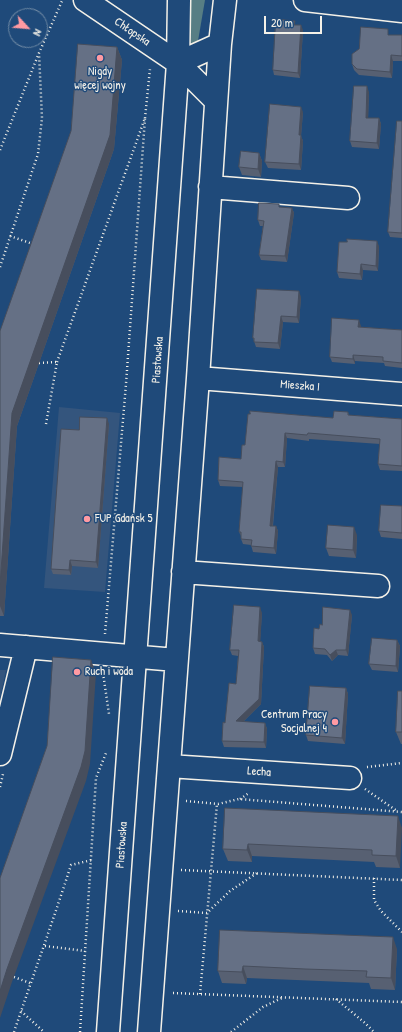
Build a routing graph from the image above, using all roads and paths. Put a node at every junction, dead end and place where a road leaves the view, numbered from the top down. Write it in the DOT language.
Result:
graph roads {
  1 [pos="85,0"];
  2 [pos="179,0"];
  3 [pos="225,0"];
  4 [pos="305,0"];
  5 [pos="62,1"];
  6 [pos="108,7"];
  7 [pos="402,11"];
  8 [pos="220,44"];
  9 [pos="39,53"];
  10 [pos="178,63"];
  11 [pos="150,68"];
  12 [pos="216,101"];
  13 [pos="145,118"];
  14 [pos="0,150"];
  15 [pos="210,187"];
  16 [pos="348,198"];
  17 [pos="10,236"];
  18 [pos="36,245"];
  19 [pos="0,267"];
  20 [pos="57,362"];
  21 [pos="39,363"];
  22 [pos="198,378"];
  23 [pos="402,394"];
  24 [pos="46,424"];
  25 [pos="183,572"];
  26 [pos="378,586"];
  27 [pos="0,645"];
  28 [pos="26,647"];
  29 [pos="104,654"];
  30 [pos="136,657"];
  31 [pos="176,660"];
  32 [pos="109,715"];
  33 [pos="106,753"];
  34 [pos="0,754"];
  35 [pos="402,763"];
  36 [pos="169,766"];
  37 [pos="358,772"];
  38 [pos="184,800"];
  39 [pos="216,804"];
  40 [pos="400,812"];
  41 [pos="92,860"];
  42 [pos="179,870"];
  43 [pos="210,871"];
  44 [pos="257,873"];
  45 [pos="374,878"];
  46 [pos="402,880"];
  47 [pos="176,911"];
  48 [pos="207,913"];
  49 [pos="402,932"];
  50 [pos="45,946"];
  51 [pos="85,951"];
  52 [pos="14,977"];
  53 [pos="30,983"];
  54 [pos="170,993"];
  55 [pos="200,994"];
  56 [pos="282,997"];
  57 [pos="336,999"];
  58 [pos="402,1002"];
  59 [pos="21,1011"];
  60 [pos="14,1032"];
  61 [pos="44,1032"];
  62 [pos="80,1032"];
  63 [pos="108,1032"];
  64 [pos="149,1032"];
  65 [pos="231,1032"];
  66 [pos="374,1032"];
  1 -- 6 [label="street, Chłopska"];
  2 -- 10 [label="street, Piastowska"];
  3 -- 8 [label="street"];
  4 -- 7 [label="street"];
  5 -- 9 [label="path"];
  6 -- 10 [label="street, Chłopska"];
  8 -- 10 [label="street"];
  8 -- 12 [label="street"];
  9 -- 14 [label="path"];
  9 -- 17 [label="path"];
  10 -- 12 [label="street"];
  10 -- 30 [label="street, Piastowska"];
  11 -- 13 [label="path"];
  12 -- 15 [label="street"];
  13 -- 20 [label="path"];
  13 -- 29 [label="path"];
  15 -- 16 [label="street"];
  15 -- 22 [label="street"];
  17 -- 18 [label="path"];
  17 -- 19 [label="path"];
  20 -- 21 [label="path"];
  20 -- 24 [label="path"];
  22 -- 23 [label="street, Mieszka I"];
  22 -- 25 [label="street"];
  25 -- 26 [label="street"];
  25 -- 31 [label="street"];
  27 -- 28 [label="street"];
  28 -- 29 [label="street"];
  28 -- 34 [label="street"];
  29 -- 30 [label="street"];
  29 -- 32 [label="path"];
  30 -- 31 [label="street"];
  30 -- 63 [label="street, Piastowska"];
  31 -- 36 [label="street"];
  33 -- 41 [label="path"];
  35 -- 37 [label="path"];
  36 -- 37 [label="street, Lecha"];
  36 -- 64 [label="street"];
  37 -- 40 [label="path"];
  38 -- 39 [label="path"];
  39 -- 40 [label="path"];
  39 -- 43 [label="path"];
  41 -- 50 [label="path"];
  41 -- 51 [label="path"];
  42 -- 43 [label="path"];
  43 -- 44 [label="path"];
  43 -- 48 [label="path"];
  44 -- 45 [label="path"];
  44 -- 48 [label="path"];
  45 -- 46 [label="path"];
  45 -- 49 [label="path"];
  47 -- 48 [label="path"];
  48 -- 55 [label="path"];
  50 -- 51 [label="path"];
  50 -- 53 [label="path"];
  51 -- 62 [label="path"];
  52 -- 53 [label="path"];
  53 -- 59 [label="path"];
  54 -- 55 [label="path"];
  55 -- 56 [label="path"];
  56 -- 57 [label="path"];
  56 -- 65 [label="path"];
  57 -- 58 [label="path"];
  57 -- 66 [label="path"];
  59 -- 60 [label="path"];
  59 -- 61 [label="path"];
}
